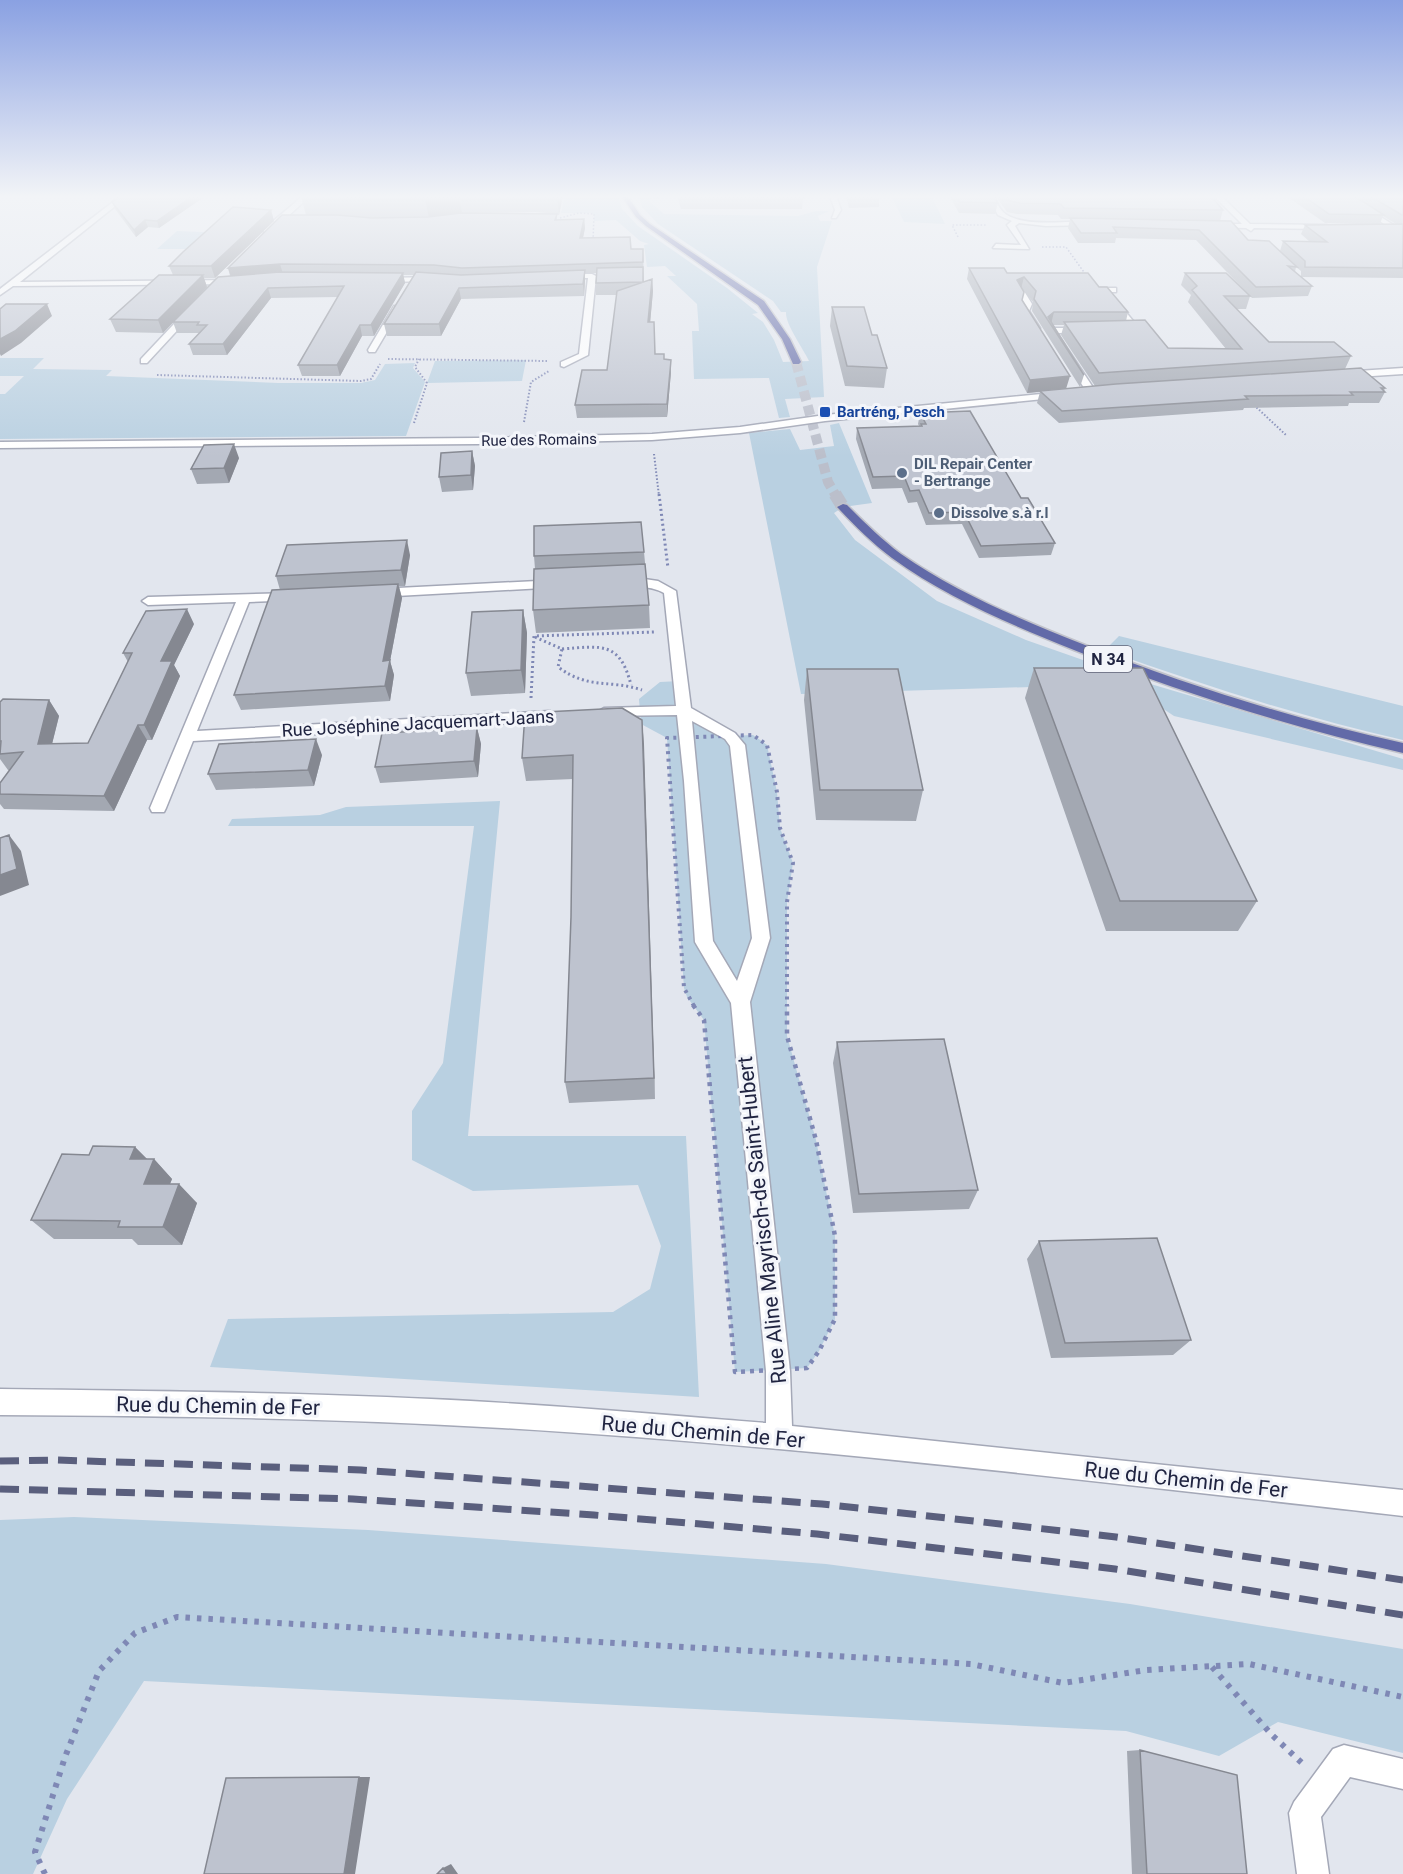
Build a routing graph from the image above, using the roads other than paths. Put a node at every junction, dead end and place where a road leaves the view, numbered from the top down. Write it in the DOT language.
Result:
graph roads {
  1 [pos="77,282"];
  2 [pos="218,282"];
  3 [pos="412,282"];
  4 [pos="591,282"];
  5 [pos="731,282"];
  6 [pos="13,284"];
  7 [pos="408,289"];
  8 [pos="1108,290"];
  9 [pos="210,291"];
  10 [pos="0,293"];
  11 [pos="1021,293"];
  12 [pos="201,300"];
  13 [pos="402,300"];
  14 [pos="1094,330"];
  15 [pos="1115,330"];
  16 [pos="1042,338"];
  17 [pos="372,350"];
  18 [pos="144,361"];
  19 [pos="796,362"];
  20 [pos="564,364"];
  21 [pos="1403,371"];
  22 [pos="1335,376"];
  23 [pos="0,445"];
  24 [pos="843,507"];
  25 [pos="606,581"];
  26 [pos="571,583"];
  27 [pos="360,594"];
  28 [pos="302,597"];
  29 [pos="243,600"];
  30 [pos="148,601"];
  31 [pos="684,710"];
  32 [pos="585,714"];
  33 [pos="563,715"];
  34 [pos="189,736"];
  35 [pos="1403,748"];
  36 [pos="158,808"];
  37 [pos="740,1002"];
  38 [pos="0,1402"];
  39 [pos="779,1438"];
  40 [pos="1403,1503"];
  41 [pos="1403,1774"];
  42 [pos="1313,1874"];
  1 -- 6 [label="street"];
  2 -- 9 [label="street"];
  3 -- 7 [label="street"];
  4 -- 20 [label="street"];
  5 -- 19 [label="main road"];
  6 -- 10 [label="street"];
  8 -- 15 [label="street"];
  11 -- 16 [label="street"];
  12 -- 18 [label="street"];
  13 -- 17 [label="street"];
  14 -- 23 [label="street, Rue des Romains"];
  21 -- 22 [label="street"];
  24 -- 35 [label="main road, N 34"];
  25 -- 31 [label="street, Rue Aline Mayrisch-de Saint-Hubert"];
  26 -- 27 [label="street"];
  28 -- 29 [label="street"];
  29 -- 30 [label="street"];
  29 -- 34 [label="street"];
  31 -- 32 [label="street"];
  31 -- 37 [label="street, Rue Aline Mayrisch-de Saint-Hubert"];
  31 -- 37 [label="street, Rue Aline Mayrisch-de Saint-Hubert"];
  33 -- 34 [label="street, Rue Joséphine Jacquemart-Jaans"];
  34 -- 36 [label="street"];
  37 -- 39 [label="street, Rue Aline Mayrisch-de Saint-Hubert"];
  38 -- 39 [label="street, Rue du Chemin de Fer"];
  39 -- 40 [label="street, Rue du Chemin de Fer"];
  41 -- 42 [label="street"];
}
